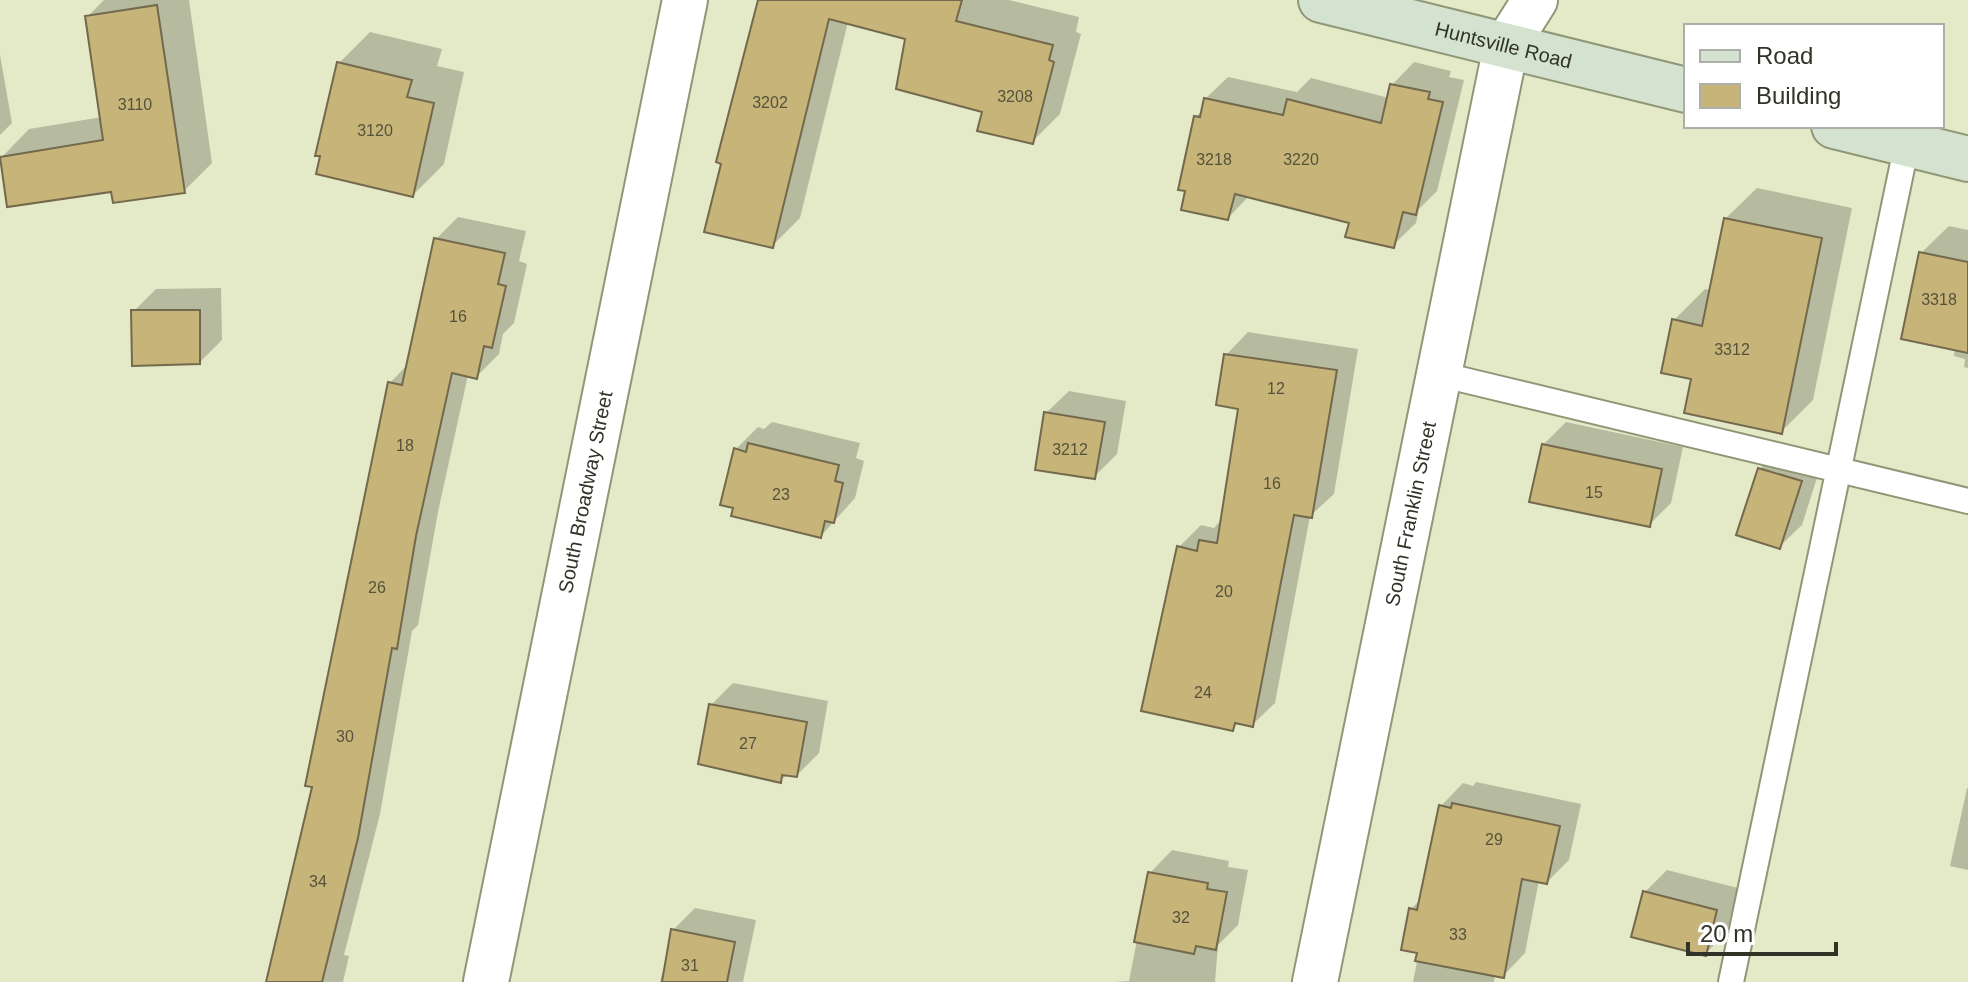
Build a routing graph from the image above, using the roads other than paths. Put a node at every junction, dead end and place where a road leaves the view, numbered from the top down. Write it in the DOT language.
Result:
graph roads {
  1 [pos="685,0"];
  2 [pos="1321,0"];
  3 [pos="1535,0"];
  4 [pos="1506,46"];
  5 [pos="1684,90"];
  6 [pos="1842,128"];
  7 [pos="1907,144"];
  8 [pos="1968,159"];
  9 [pos="1439,374"];
  10 [pos="1839,470"];
  11 [pos="1968,501"];
  12 [pos="486,982"];
  13 [pos="1315,982"];
  14 [pos="1731,982"];
  1 -- 12 [label="street, South Broadway Street"];
  2 -- 4 [label="main road, Huntsville Road"];
  3 -- 4 [label="street"];
  4 -- 5 [label="main road, Huntsville Road"];
  4 -- 9 [label="street, South Franklin Street"];
  6 -- 7 [label="main road"];
  7 -- 8 [label="main road"];
  7 -- 10 [label="lane"];
  9 -- 10 [label="lane"];
  9 -- 13 [label="street, South Franklin Street"];
  10 -- 11 [label="lane"];
  10 -- 14 [label="lane"];
}
